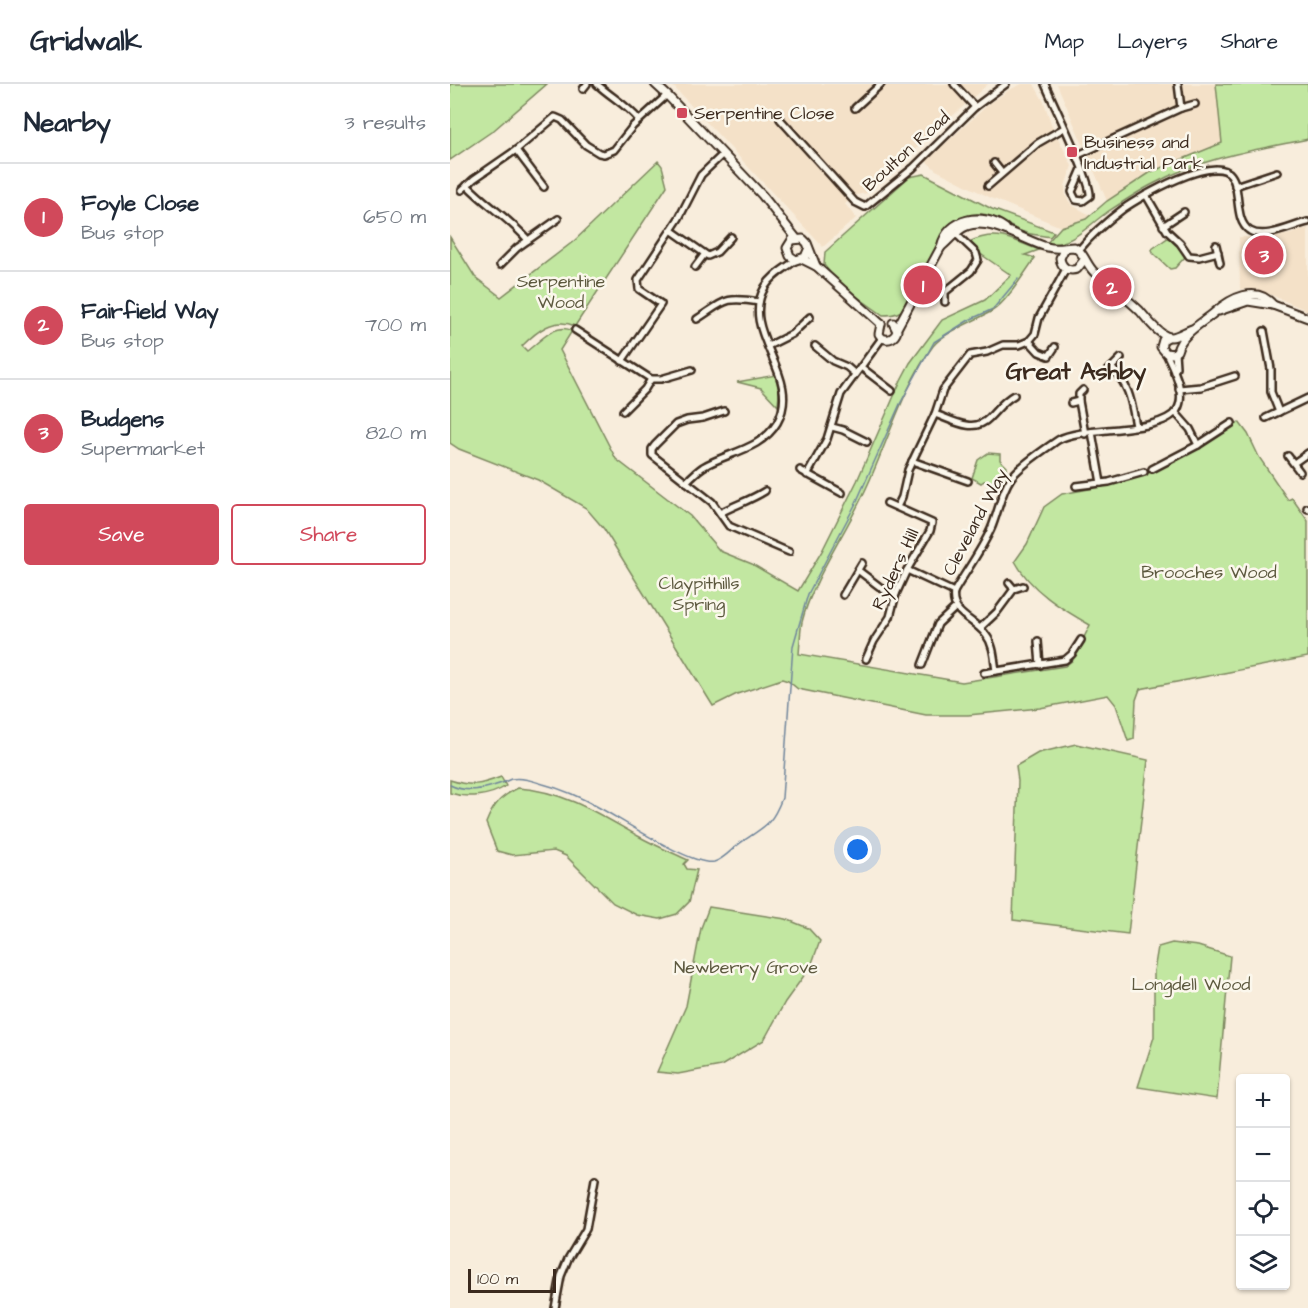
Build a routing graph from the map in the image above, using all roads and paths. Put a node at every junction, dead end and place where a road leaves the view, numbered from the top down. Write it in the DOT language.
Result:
graph roads {
  1 [pos="587,84"];
  2 [pos="597,84"];
  3 [pos="655,84"];
  4 [pos="881,84"];
  5 [pos="954,84"];
  6 [pos="1006,84"];
  7 [pos="1045,84"];
  8 [pos="1178,84"];
  9 [pos="583,89"];
  10 [pos="668,95"];
  11 [pos="1195,104"];
  12 [pos="975,107"];
  13 [pos="855,108"];
  14 [pos="1181,108"];
  15 [pos="780,119"];
  16 [pos="639,120"];
  17 [pos="1064,128"];
  18 [pos="516,150"];
  19 [pos="723,154"];
  20 [pos="1076,156"];
  21 [pos="994,163"];
  22 [pos="1082,169"];
  23 [pos="1277,172"];
  24 [pos="1002,173"];
  25 [pos="467,186"];
  26 [pos="988,186"];
  27 [pos="1235,186"];
  28 [pos="543,187"];
  29 [pos="462,190"];
  30 [pos="1146,195"];
  31 [pos="1184,213"];
  32 [pos="558,219"];
  33 [pos="1308,222"];
  34 [pos="784,226"];
  35 [pos="1163,226"];
  36 [pos="671,230"];
  37 [pos="953,231"];
  38 [pos="732,237"];
  39 [pos="796,238"];
  40 [pos="528,240"];
  41 [pos="788,245"];
  42 [pos="1216,245"];
  43 [pos="1048,248"];
  44 [pos="808,250"];
  45 [pos="1064,250"];
  46 [pos="1079,250"];
  47 [pos="1218,252"];
  48 [pos="788,254"];
  49 [pos="704,255"];
  50 [pos="799,259"];
  51 [pos="1084,260"];
  52 [pos="1060,262"];
  53 [pos="1220,263"];
  54 [pos="501,265"];
  55 [pos="816,266"];
  56 [pos="695,267"];
  57 [pos="783,267"];
  58 [pos="1077,268"];
  59 [pos="1066,269"];
  60 [pos="1095,272"];
  61 [pos="759,302"];
  62 [pos="945,302"];
  63 [pos="661,304"];
  64 [pos="669,308"];
  65 [pos="810,317"];
  66 [pos="1308,318"];
  67 [pos="697,319"];
  68 [pos="881,324"];
  69 [pos="895,326"];
  70 [pos="1154,328"];
  71 [pos="575,330"];
  72 [pos="1264,331"];
  73 [pos="882,338"];
  74 [pos="1173,339"];
  75 [pos="1029,341"];
  76 [pos="1161,345"];
  77 [pos="768,346"];
  78 [pos="815,346"];
  79 [pos="1055,347"];
  80 [pos="1175,352"];
  81 [pos="1166,353"];
  82 [pos="1121,358"];
  83 [pos="622,361"];
  84 [pos="861,367"];
  85 [pos="1112,368"];
  86 [pos="692,370"];
  87 [pos="1174,372"];
  88 [pos="855,374"];
  89 [pos="1105,374"];
  90 [pos="1235,376"];
  91 [pos="651,379"];
  92 [pos="1179,389"];
  93 [pos="1083,390"];
  94 [pos="892,391"];
  95 [pos="1014,395"];
  96 [pos="1308,398"];
  97 [pos="1079,401"];
  98 [pos="1071,403"];
  99 [pos="623,411"];
  100 [pos="724,411"];
  101 [pos="1175,412"];
  102 [pos="1279,412"];
  103 [pos="935,414"];
  104 [pos="1266,418"];
  105 [pos="1232,423"];
  106 [pos="1136,426"];
  107 [pos="832,427"];
  108 [pos="1092,432"];
  109 [pos="1085,434"];
  110 [pos="867,442"];
  111 [pos="1198,445"];
  112 [pos="1308,453"];
  113 [pos="1288,456"];
  114 [pos="912,461"];
  115 [pos="1294,464"];
  116 [pos="1152,469"];
  117 [pos="800,470"];
  118 [pos="1144,472"];
  119 [pos="1300,472"];
  120 [pos="807,475"];
  121 [pos="968,481"];
  122 [pos="686,482"];
  123 [pos="1101,483"];
  124 [pos="1076,486"];
  125 [pos="765,491"];
  126 [pos="842,493"];
  127 [pos="887,504"];
  128 [pos="897,507"];
  129 [pos="720,513"];
  130 [pos="789,552"];
  131 [pos="862,563"];
  132 [pos="907,570"];
  133 [pos="858,571"];
  134 [pos="1009,583"];
  135 [pos="1023,586"];
  136 [pos="1014,589"];
  137 [pos="954,592"];
  138 [pos="896,594"];
  139 [pos="843,595"];
  140 [pos="955,608"];
  141 [pos="980,628"];
  142 [pos="1081,640"];
  143 [pos="1038,641"];
  144 [pos="866,659"];
  145 [pos="922,665"];
  146 [pos="1040,665"];
  147 [pos="996,671"];
  148 [pos="984,673"];
  149 [pos="595,1179"];
  150 [pos="555,1308"];
  1 -- 9 [label="street"];
  2 -- 16 [label="street"];
  3 -- 10 [label="street"];
  4 -- 13 [label="street"];
  5 -- 12 [label="street"];
  6 -- 12 [label="street, Boulton Road"];
  7 -- 17 [label="street"];
  8 -- 14 [label="street"];
  10 -- 16 [label="street"];
  10 -- 19 [label="street"];
  11 -- 14 [label="street"];
  12 -- 15 [label="street, Boulton Road"];
  14 -- 20 [label="street"];
  16 -- 18 [label="street"];
  17 -- 20 [label="street"];
  17 -- 24 [label="street"];
  18 -- 25 [label="street"];
  18 -- 28 [label="street"];
  19 -- 34 [label="street"];
  19 -- 36 [label="street"];
  20 -- 22 [label="street"];
  21 -- 24 [label="street"];
  22 -- 22 [label="street"];
  23 -- 27 [label="street"];
  24 -- 26 [label="street"];
  25 -- 29 [label="street"];
  25 -- 40 [label="street"];
  27 -- 30 [label="street"];
  27 -- 33 [label="street"];
  30 -- 35 [label="street"];
  30 -- 46 [label="street"];
  31 -- 35 [label="street"];
  32 -- 40 [label="street"];
  34 -- 39 [label="street"];
  34 -- 41 [label="street"];
  35 -- 47 [label="street"];
  36 -- 49 [label="street"];
  36 -- 63 [label="street"];
  37 -- 43 [label="street"];
  37 -- 62 [label="street"];
  37 -- 69 [label="street"];
  38 -- 49 [label="street"];
  39 -- 41 [label="street"];
  39 -- 44 [label="street"];
  40 -- 54 [label="street"];
  41 -- 48 [label="street"];
  42 -- 47 [label="street"];
  43 -- 45 [label="street"];
  43 -- 52 [label="street"];
  44 -- 50 [label="street"];
  44 -- 55 [label="street"];
  45 -- 46 [label="street"];
  45 -- 52 [label="street"];
  46 -- 51 [label="street"];
  47 -- 53 [label="street"];
  48 -- 50 [label="street"];
  48 -- 57 [label="street"];
  49 -- 56 [label="street"];
  50 -- 55 [label="street"];
  50 -- 57 [label="street"];
  51 -- 58 [label="street"];
  51 -- 60 [label="street"];
  52 -- 59 [label="street"];
  55 -- 68 [label="street"];
  57 -- 61 [label="street"];
  58 -- 59 [label="street"];
  58 -- 60 [label="street"];
  59 -- 75 [label="street"];
  60 -- 70 [label="street"];
  61 -- 67 [label="street"];
  61 -- 77 [label="street"];
  63 -- 64 [label="street"];
  63 -- 83 [label="street"];
  65 -- 77 [label="street"];
  66 -- 74 [label="street"];
  68 -- 69 [label="street"];
  68 -- 73 [label="street"];
  69 -- 73 [label="street"];
  70 -- 74 [label="street"];
  70 -- 76 [label="street"];
  71 -- 83 [label="street"];
  72 -- 102 [label="street"];
  73 -- 84 [label="street"];
  74 -- 76 [label="street"];
  74 -- 80 [label="street"];
  75 -- 79 [label="street"];
  75 -- 103 [label="street, Ryders Hill"];
  76 -- 81 [label="street"];
  77 -- 122 [label="street"];
  78 -- 88 [label="street"];
  80 -- 81 [label="street"];
  80 -- 87 [label="street"];
  81 -- 87 [label="street"];
  82 -- 85 [label="street"];
  83 -- 91 [label="street"];
  84 -- 88 [label="street"];
  84 -- 94 [label="street"];
  85 -- 89 [label="street"];
  85 -- 106 [label="street"];
  86 -- 91 [label="street"];
  87 -- 92 [label="street"];
  88 -- 107 [label="street"];
  90 -- 92 [label="street"];
  91 -- 99 [label="street"];
  92 -- 101 [label="street"];
  93 -- 97 [label="street"];
  95 -- 103 [label="street"];
  96 -- 102 [label="street"];
  97 -- 98 [label="street"];
  97 -- 109 [label="street"];
  100 -- 122 [label="street"];
  101 -- 106 [label="street, Cleveland Way"];
  101 -- 111 [label="street"];
  102 -- 104 [label="street"];
  103 -- 114 [label="street, Ryders Hill"];
  105 -- 111 [label="street"];
  106 -- 108 [label="street, Cleveland Way"];
  107 -- 110 [label="street"];
  107 -- 120 [label="street"];
  108 -- 109 [label="street, Cleveland Way"];
  108 -- 123 [label="street"];
  109 -- 137 [label="street, Cleveland Way"];
  111 -- 116 [label="street"];
  112 -- 115 [label="street"];
  113 -- 115 [label="street"];
  114 -- 121 [label="street"];
  114 -- 128 [label="street, Ryders Hill"];
  115 -- 119 [label="street"];
  117 -- 120 [label="street"];
  118 -- 123 [label="street"];
  120 -- 126 [label="street"];
  122 -- 129 [label="street"];
  123 -- 124 [label="street"];
  125 -- 129 [label="street"];
  127 -- 128 [label="street, Ryders Hill"];
  128 -- 132 [label="street, Ryders Hill"];
  129 -- 130 [label="street"];
  131 -- 133 [label="street"];
  132 -- 137 [label="street, Cleveland Way"];
  132 -- 138 [label="street, Ryders Hill"];
  133 -- 138 [label="street"];
  133 -- 139 [label="street"];
  134 -- 136 [label="street"];
  135 -- 136 [label="street"];
  136 -- 141 [label="street"];
  137 -- 140 [label="street, Cleveland Way"];
  138 -- 144 [label="street, Ryders Hill"];
  140 -- 141 [label="street"];
  140 -- 145 [label="street"];
  141 -- 147 [label="street"];
  142 -- 146 [label="street"];
  143 -- 146 [label="street"];
  146 -- 147 [label="street"];
  147 -- 148 [label="street"];
  149 -- 150 [label="street"];
}
